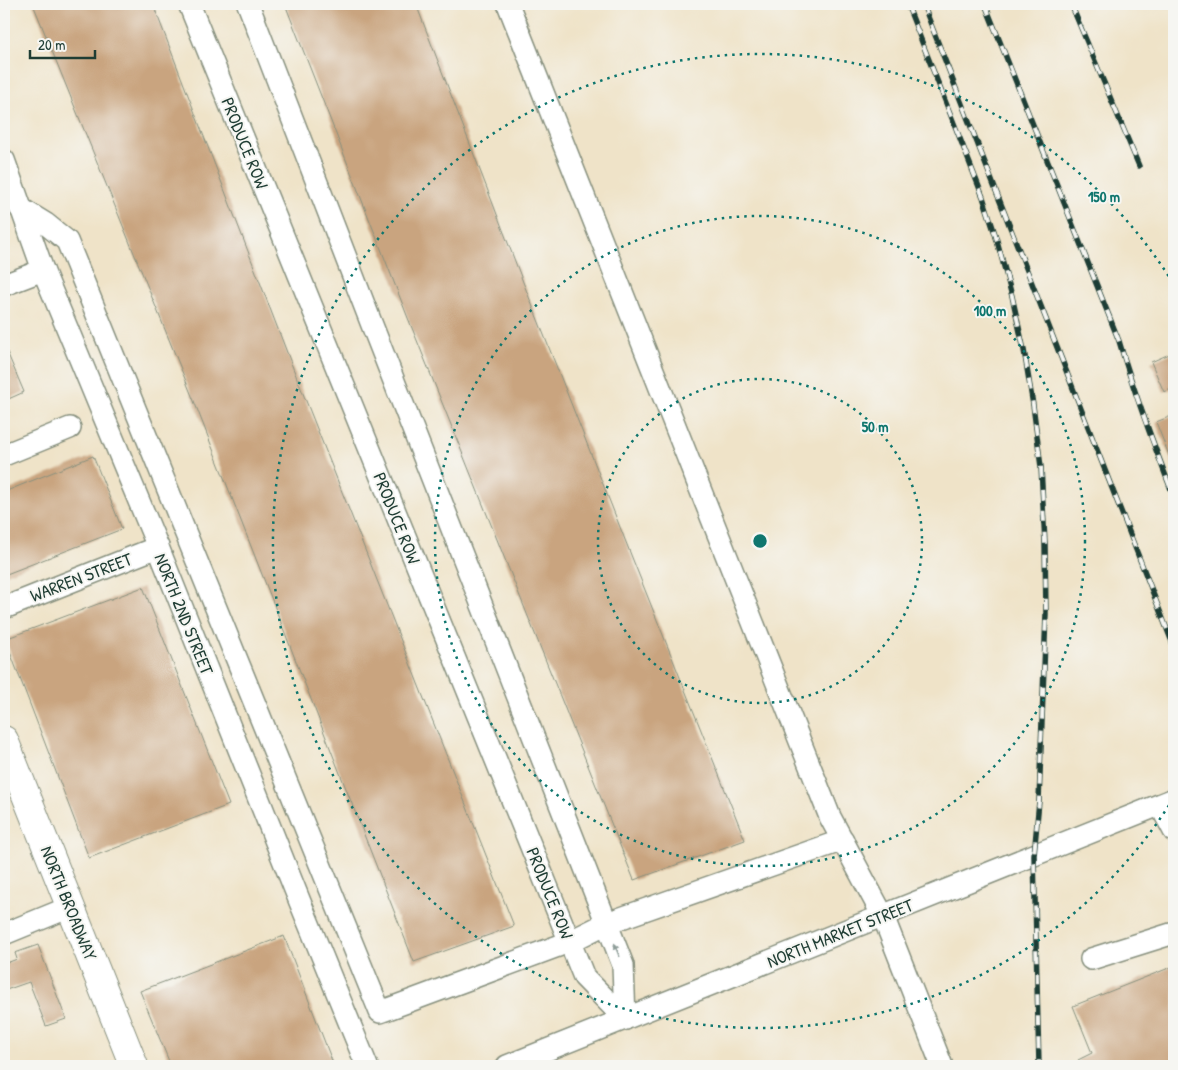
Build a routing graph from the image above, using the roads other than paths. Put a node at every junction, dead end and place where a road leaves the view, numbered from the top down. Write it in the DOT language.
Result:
graph roads {
  1 [pos="189,4"];
  2 [pos="248,4"];
  3 [pos="508,4"];
  4 [pos="4,160"];
  5 [pos="20,208"];
  6 [pos="42,270"];
  7 [pos="4,285"];
  8 [pos="70,428"];
  9 [pos="4,454"];
  10 [pos="158,547"];
  11 [pos="4,608"];
  12 [pos="4,740"];
  13 [pos="1167,802"];
  14 [pos="1174,831"];
  15 [pos="843,840"];
  16 [pos="70,907"];
  17 [pos="883,916"];
  18 [pos="607,923"];
  19 [pos="1174,933"];
  20 [pos="4,934"];
  21 [pos="570,942"];
  22 [pos="1091,959"];
  23 [pos="626,1019"];
  24 [pos="134,1066"];
  25 [pos="367,1066"];
  26 [pos="506,1066"];
  27 [pos="942,1066"];
  1 -- 21 [label="street, PRODUCE ROW"];
  2 -- 18 [label="street"];
  3 -- 15 [label="street"];
  4 -- 5 [label="street, NORTH 2ND STREET"];
  5 -- 6 [label="street, NORTH 2ND STREET"];
  5 -- 21 [label="street"];
  6 -- 7 [label="street"];
  6 -- 10 [label="street, NORTH 2ND STREET"];
  8 -- 9 [label="street"];
  10 -- 11 [label="street, WARREN STREET"];
  10 -- 25 [label="street, NORTH 2ND STREET"];
  12 -- 16 [label="main road, NORTH BROADWAY"];
  13 -- 14 [label="street"];
  13 -- 17 [label="street, NORTH MARKET STREET"];
  15 -- 17 [label="street"];
  15 -- 18 [label="street"];
  16 -- 20 [label="street"];
  16 -- 24 [label="main road, NORTH BROADWAY"];
  17 -- 23 [label="street, NORTH MARKET STREET"];
  17 -- 27 [label="street"];
  18 -- 21 [label="street"];
  23 -- 18 [label="street, one-way"];
  19 -- 22 [label="street"];
  21 -- 23 [label="street, PRODUCE ROW"];
  23 -- 26 [label="street, NORTH MARKET STREET"];
}
